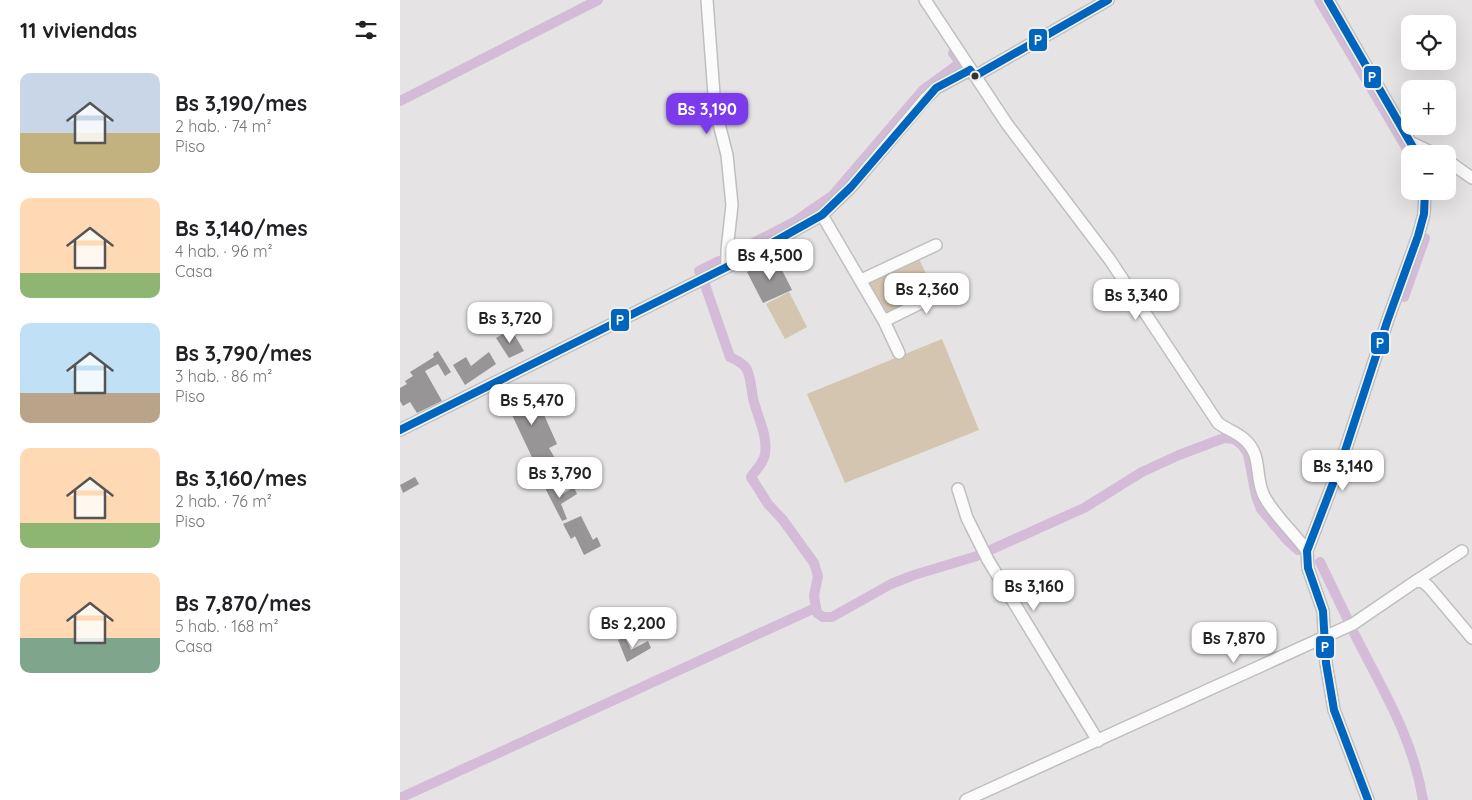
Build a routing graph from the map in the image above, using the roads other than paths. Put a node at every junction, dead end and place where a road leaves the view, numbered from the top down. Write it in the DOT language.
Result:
graph roads {
  1 [pos="707,0"];
  2 [pos="925,0"];
  3 [pos="1108,0"];
  4 [pos="1328,0"];
  5 [pos="973,73"];
  6 [pos="1412,143"];
  7 [pos="1416,145"];
  8 [pos="1456,167"];
  9 [pos="1472,178"];
  10 [pos="1425,200"];
  11 [pos="822,215"];
  12 [pos="936,246"];
  13 [pos="727,267"];
  14 [pos="861,280"];
  15 [pos="957,285"];
  16 [pos="884,322"];
  17 [pos="898,352"];
  18 [pos="400,430"];
  19 [pos="958,489"];
  20 [pos="1307,551"];
  21 [pos="1462,551"];
  22 [pos="1416,581"];
  23 [pos="1323,637"];
  24 [pos="1472,638"];
  25 [pos="1098,741"];
  26 [pos="966,800"];
  27 [pos="1368,800"];
  1 -- 13 [label="street"];
  2 -- 5 [label="street"];
  3 -- 5 [label="street"];
  4 -- 6 [label="street"];
  5 -- 11 [label="street"];
  5 -- 20 [label="street"];
  6 -- 7 [label="street"];
  8 -- 9 [label="street"];
  10 -- 20 [label="street"];
  11 -- 13 [label="street"];
  11 -- 14 [label="street"];
  12 -- 14 [label="street"];
  13 -- 18 [label="street"];
  14 -- 16 [label="street"];
  15 -- 16 [label="street"];
  16 -- 17 [label="street"];
  19 -- 25 [label="street"];
  20 -- 23 [label="street"];
  21 -- 22 [label="street"];
  22 -- 23 [label="street"];
  22 -- 24 [label="street"];
  23 -- 25 [label="street"];
  23 -- 27 [label="street"];
  25 -- 26 [label="street"];
}
